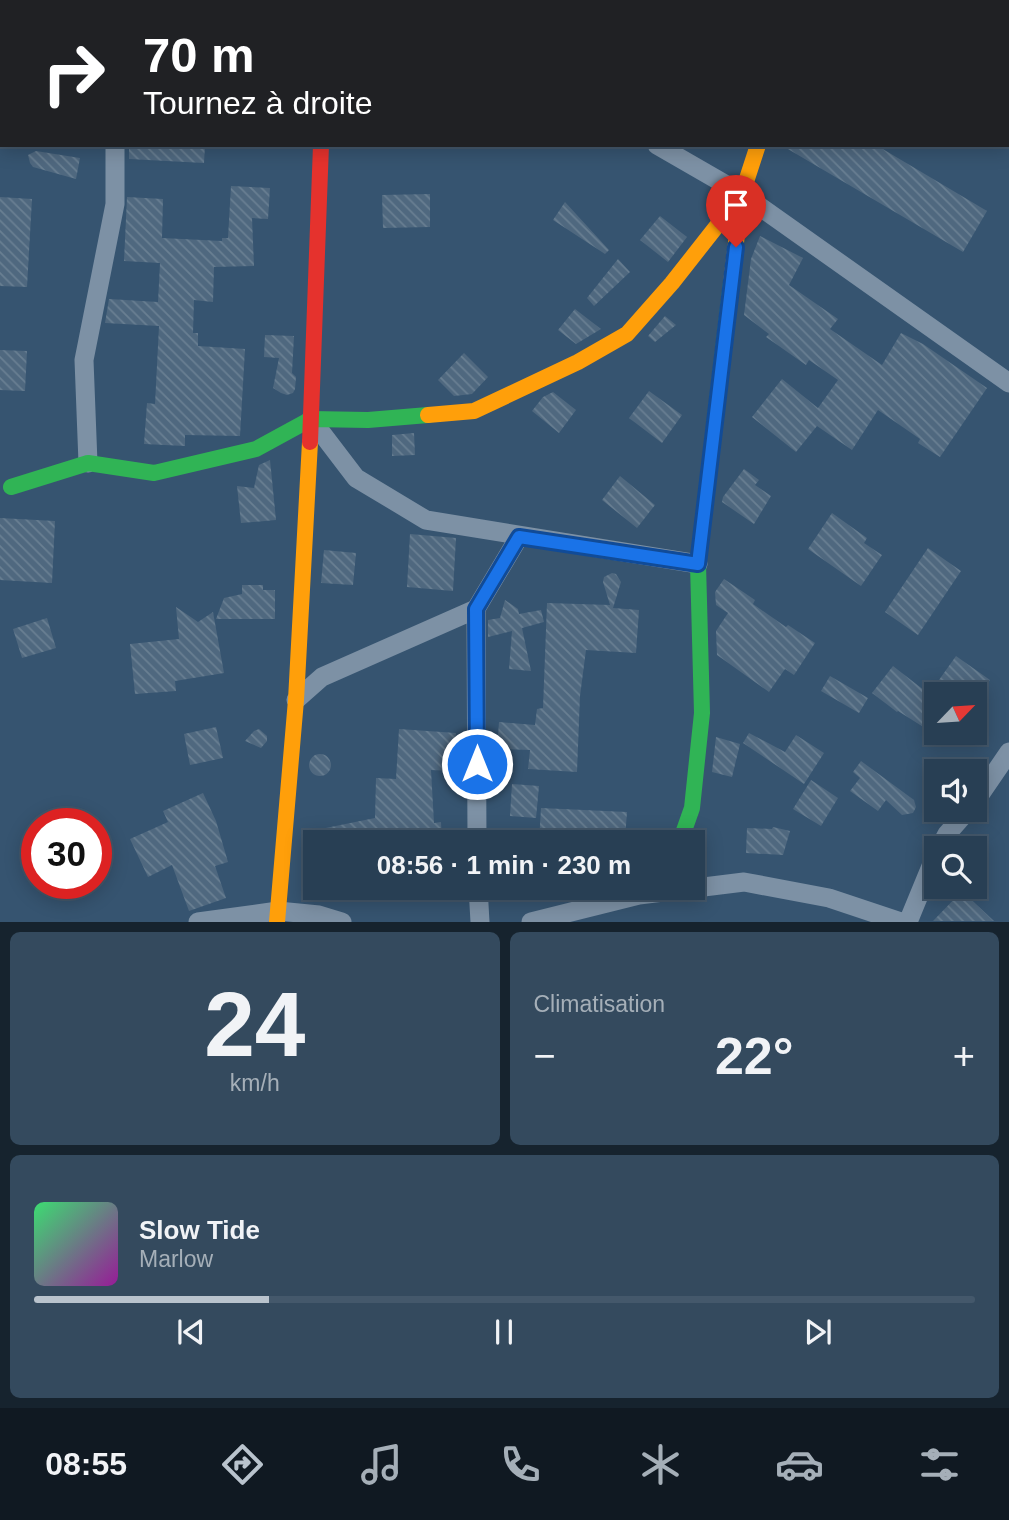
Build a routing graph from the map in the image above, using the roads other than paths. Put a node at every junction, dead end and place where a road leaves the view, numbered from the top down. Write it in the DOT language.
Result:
graph roads {
  1 [pos="115,147"];
  2 [pos="321,147"];
  3 [pos="660,147"];
  4 [pos="757,147"];
  5 [pos="742,194"];
  6 [pos="1009,383"];
  7 [pos="312,419"];
  8 [pos="88,463"];
  9 [pos="11,487"];
  10 [pos="519,537"];
  11 [pos="698,564"];
  12 [pos="476,609"];
  13 [pos="296,700"];
  14 [pos="1009,752"];
  15 [pos="987,784"];
  16 [pos="958,822"];
  17 [pos="477,830"];
  18 [pos="684,830"];
  19 [pos="946,836"];
  20 [pos="924,883"];
  21 [pos="705,886"];
  22 [pos="479,900"];
  23 [pos="612,900"];
  24 [pos="277,916"];
  25 [pos="198,922"];
  26 [pos="342,922"];
  27 [pos="480,922"];
  28 [pos="531,922"];
  29 [pos="901,922"];
  30 [pos="908,922"];
  1 -- 8 [label="street"];
  2 -- 7 [label="street"];
  3 -- 5 [label="street"];
  4 -- 5 [label="street"];
  5 -- 6 [label="street"];
  5 -- 7 [label="street"];
  5 -- 11 [label="street"];
  7 -- 8 [label="street"];
  7 -- 10 [label="street"];
  7 -- 13 [label="street"];
  8 -- 9 [label="street"];
  10 -- 11 [label="street"];
  10 -- 12 [label="street"];
  11 -- 18 [label="street"];
  12 -- 13 [label="street"];
  12 -- 17 [label="street"];
  13 -- 24 [label="street"];
  14 -- 15 [label="street"];
  16 -- 19 [label="street"];
  20 -- 30 [label="street"];
  21 -- 29 [label="street"];
  22 -- 27 [label="street"];
  23 -- 28 [label="street"];
  24 -- 25 [label="street"];
  24 -- 26 [label="street"];
}
